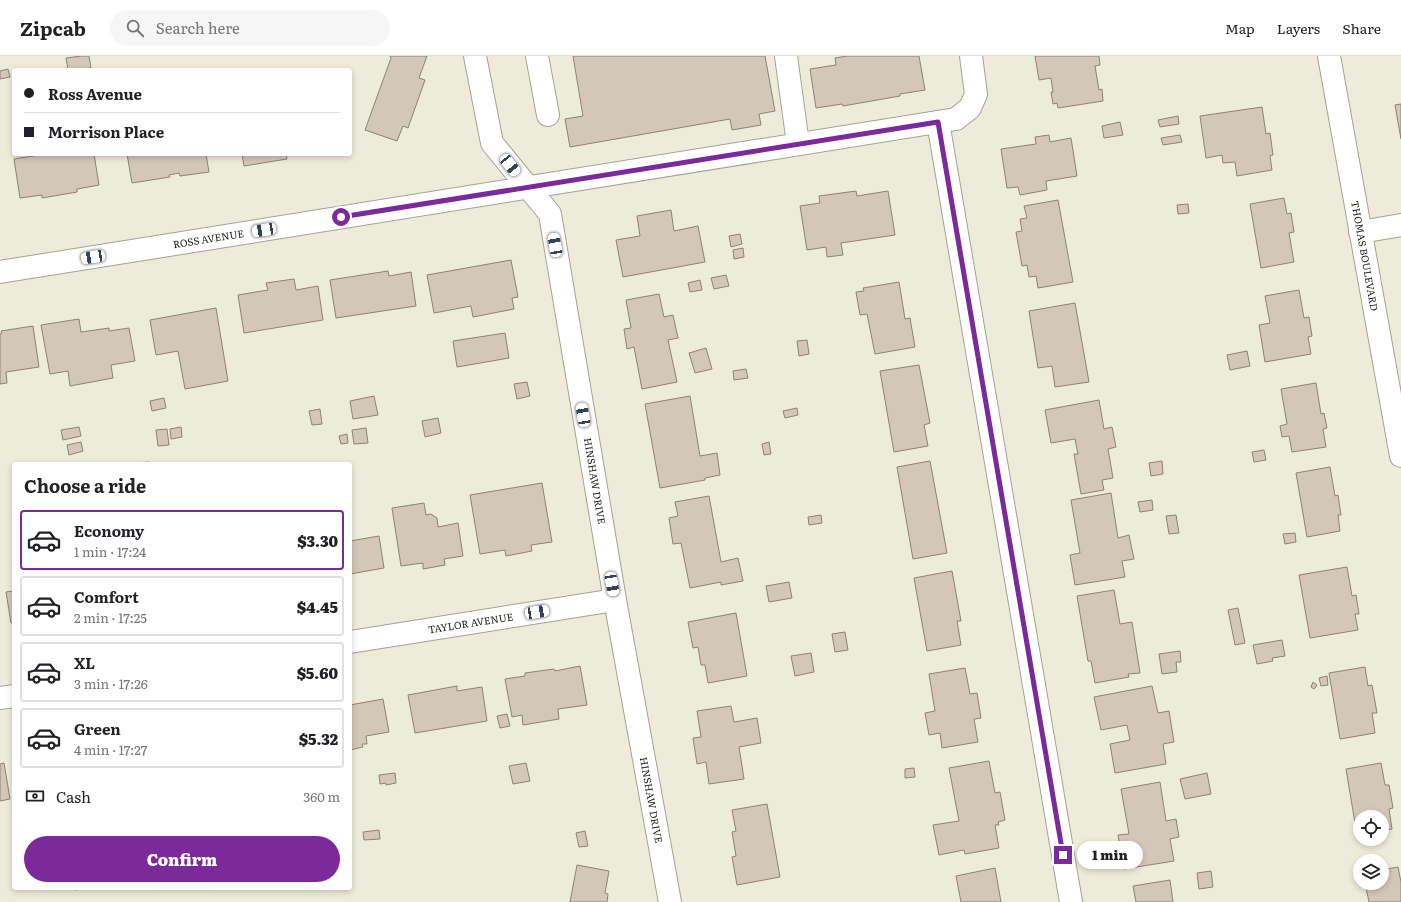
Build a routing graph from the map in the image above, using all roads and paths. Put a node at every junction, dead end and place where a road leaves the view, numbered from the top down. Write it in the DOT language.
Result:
graph roads {
  1 [pos="475,56"];
  2 [pos="537,56"];
  3 [pos="786,56"];
  4 [pos="971,56"];
  5 [pos="1329,56"];
  6 [pos="548,115"];
  7 [pos="938,122"];
  8 [pos="798,144"];
  9 [pos="528,187"];
  10 [pos="1401,225"];
  11 [pos="1360,232"];
  12 [pos="0,272"];
  13 [pos="1401,456"];
  14 [pos="615,600"];
  15 [pos="352,642"];
  16 [pos="12,696"];
  17 [pos="0,698"];
  18 [pos="670,902"];
  19 [pos="1071,902"];
  1 -- 9 [label="street, HINSHAW DRIVE"];
  2 -- 6 [label="street"];
  3 -- 8 [label="street"];
  4 -- 7 [label="street, ROSS AVENUE"];
  5 -- 11 [label="street, THOMAS BOULEVARD"];
  7 -- 8 [label="street, ROSS AVENUE"];
  7 -- 19 [label="street"];
  8 -- 9 [label="street, ROSS AVENUE"];
  9 -- 12 [label="street, ROSS AVENUE"];
  9 -- 14 [label="street, HINSHAW DRIVE"];
  10 -- 11 [label="street"];
  11 -- 13 [label="street, THOMAS BOULEVARD"];
  14 -- 15 [label="street, TAYLOR AVENUE"];
  14 -- 18 [label="street, HINSHAW DRIVE"];
  16 -- 17 [label="street"];
}
